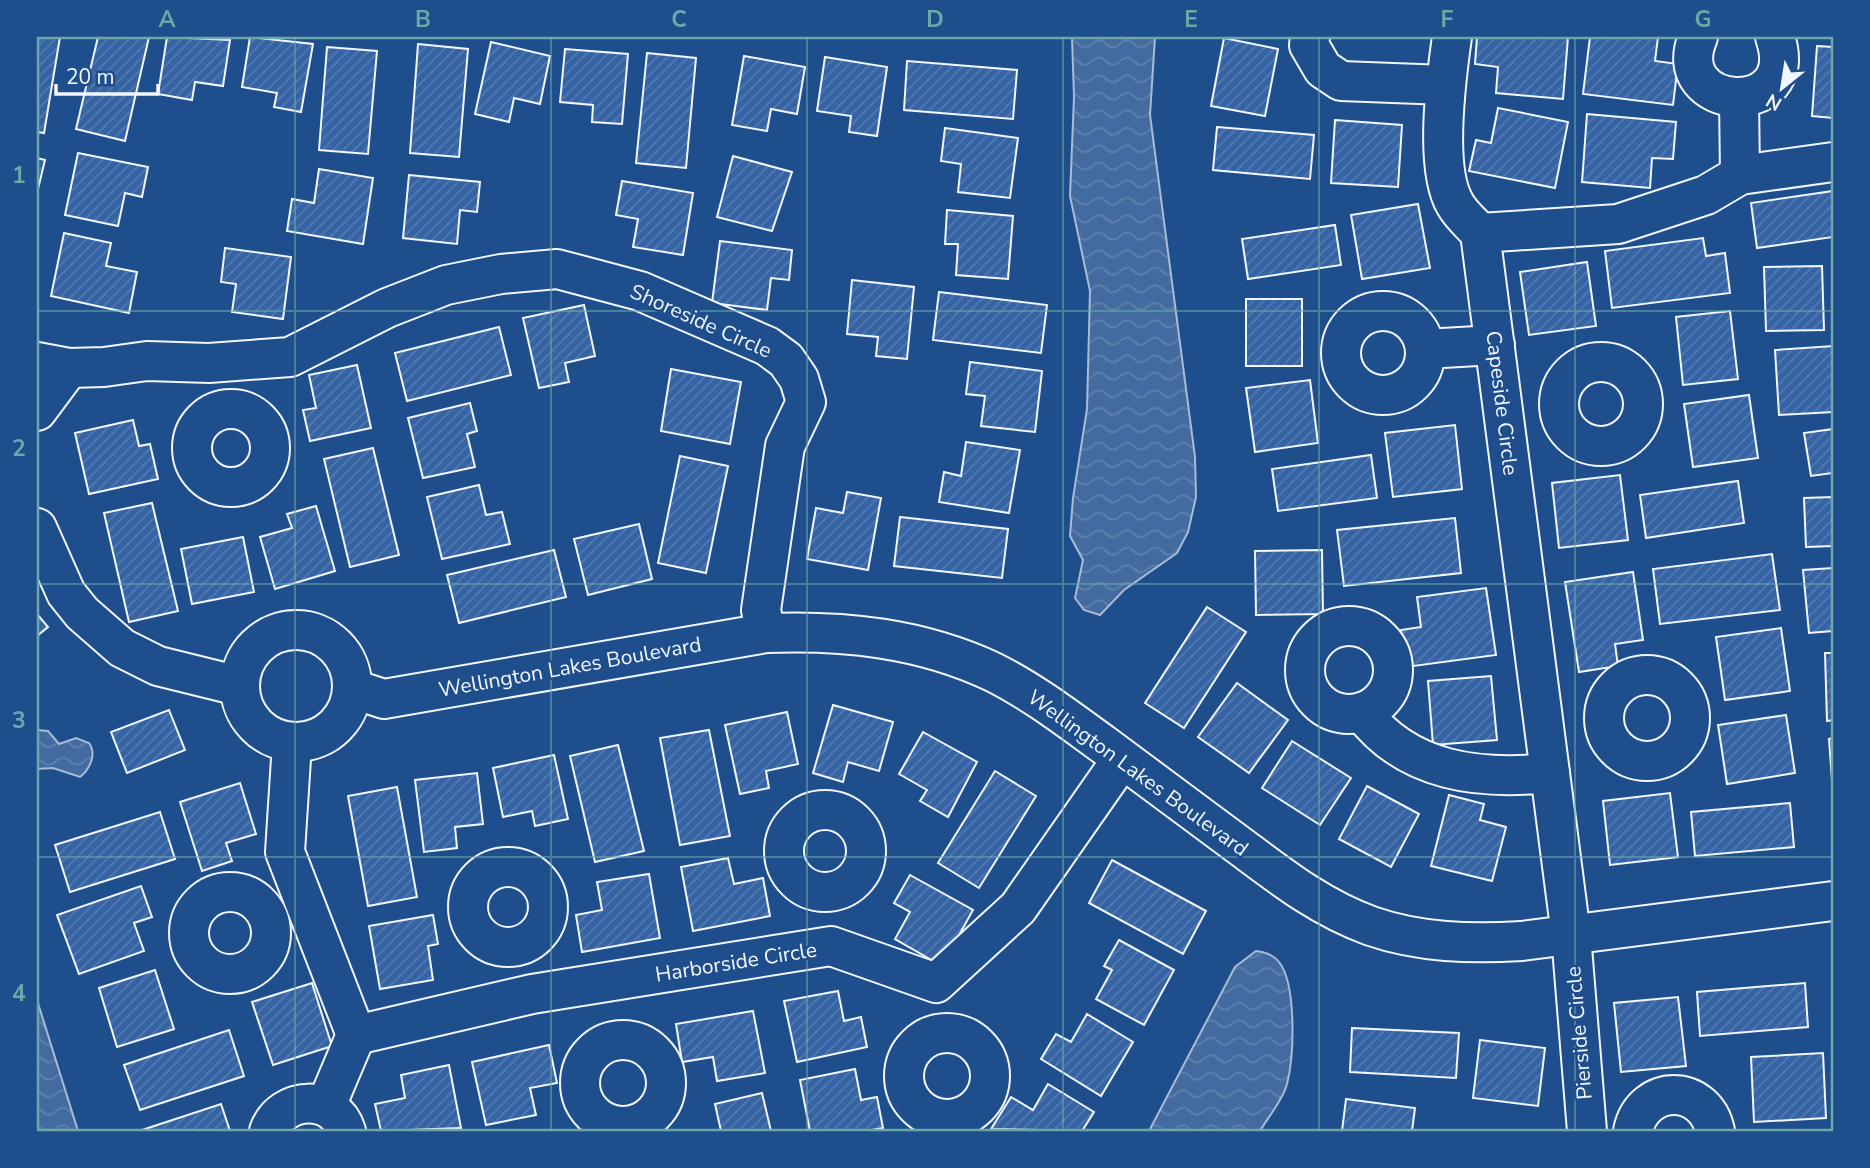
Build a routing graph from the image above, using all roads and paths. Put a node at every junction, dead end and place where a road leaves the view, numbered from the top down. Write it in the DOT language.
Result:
graph roads {
  1 [pos="1310,37"];
  2 [pos="1452,37"];
  3 [pos="1698,37"];
  4 [pos="1775,37"];
  5 [pos="1445,85"];
  6 [pos="1738,99"];
  7 [pos="1833,162"];
  8 [pos="1740,174"];
  9 [pos="1480,233"];
  10 [pos="1495,345"];
  11 [pos="1425,349"];
  12 [pos="209,363"];
  13 [pos="53,365"];
  14 [pos="222,409"];
  15 [pos="37,411"];
  16 [pos="1560,414"];
  17 [pos="1504,420"];
  18 [pos="37,528"];
  19 [pos="766,633"];
  20 [pos="239,685"];
  21 [pos="353,689"];
  22 [pos="1362,712"];
  23 [pos="1606,729"];
  24 [pos="292,743"];
  25 [pos="1548,756"];
  26 [pos="1122,759"];
  27 [pos="829,892"];
  28 [pos="1833,901"];
  29 [pos="306,906"];
  30 [pos="269,917"];
  31 [pos="1571,935"];
  32 [pos="517,946"];
  33 [pos="831,946"];
  34 [pos="936,983"];
  35 [pos="600,984"];
  36 [pos="532,994"];
  37 [pos="946,1033"];
  38 [pos="356,1035"];
  39 [pos="612,1042"];
  40 [pos="336,1119"];
  41 [pos="270,1131"];
  42 [pos="1587,1131"];
  43 [pos="1633,1131"];
  44 [pos="1715,1131"];
  1 -- 5 [label="street"];
  2 -- 5 [label="street"];
  3 -- 6 [label="street"];
  4 -- 6 [label="street"];
  5 -- 9 [label="street"];
  6 -- 8 [label="street"];
  7 -- 8 [label="street"];
  8 -- 9 [label="street"];
  9 -- 10 [label="street, Capeside Circle"];
  10 -- 11 [label="street"];
  10 -- 17 [label="street, Capeside Circle"];
  12 -- 13 [label="street, Shoreside Circle"];
  12 -- 14 [label="street"];
  12 -- 19 [label="street, Shoreside Circle"];
  13 -- 15 [label="street, Shoreside Circle"];
  16 -- 17 [label="street"];
  17 -- 25 [label="street, Capeside Circle"];
  18 -- 20 [label="street"];
  19 -- 21 [label="street, Wellington Lakes Boulevard"];
  19 -- 26 [label="street, Wellington Lakes Boulevard"];
  20 -- 21 [label="street"];
  20 -- 24 [label="street"];
  21 -- 24 [label="street"];
  22 -- 25 [label="street"];
  23 -- 25 [label="street"];
  24 -- 29 [label="street"];
  25 -- 31 [label="street, Capeside Circle"];
  26 -- 31 [label="street, Wellington Lakes Boulevard"];
  26 -- 34 [label="street"];
  27 -- 33 [label="street"];
  28 -- 31 [label="street, Wellington Lakes Boulevard"];
  29 -- 30 [label="street"];
  29 -- 38 [label="street"];
  31 -- 42 [label="street, Pierside Circle"];
  32 -- 36 [label="street"];
  33 -- 34 [label="street, Harborside Circle"];
  33 -- 35 [label="street, Harborside Circle"];
  34 -- 37 [label="street"];
  35 -- 36 [label="street, Harborside Circle"];
  35 -- 39 [label="street"];
  36 -- 38 [label="street, Harborside Circle"];
  38 -- 40 [label="street"];
  40 -- 41 [label="street"];
  43 -- 44 [label="street"];
}
